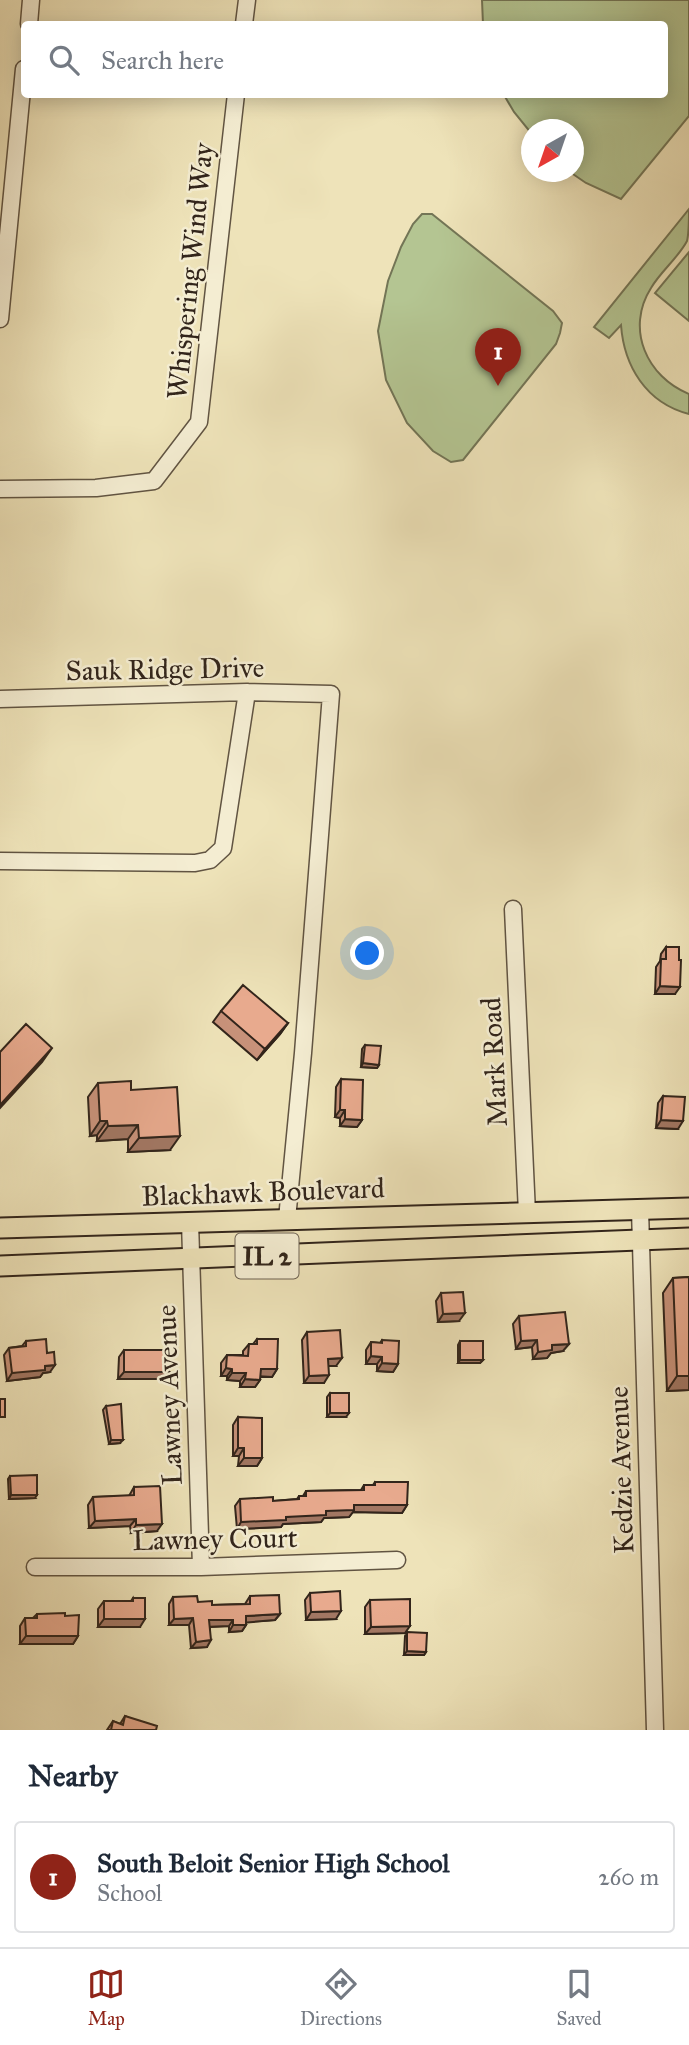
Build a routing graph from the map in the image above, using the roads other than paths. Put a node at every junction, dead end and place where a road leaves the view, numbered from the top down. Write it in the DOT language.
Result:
graph roads {
  1 [pos="31,0"];
  2 [pos="247,0"];
  3 [pos="29,21"];
  4 [pos="244,21"];
  5 [pos="21,98"];
  6 [pos="236,98"];
  7 [pos="0,319"];
  8 [pos="0,489"];
  9 [pos="247,692"];
  10 [pos="0,699"];
  11 [pos="0,861"];
  12 [pos="513,909"];
  13 [pos="689,1208"];
  14 [pos="640,1209"];
  15 [pos="527,1213"];
  16 [pos="286,1219"];
  17 [pos="190,1222"];
  18 [pos="0,1228"];
  19 [pos="641,1238"];
  20 [pos="689,1238"];
  21 [pos="191,1260"];
  22 [pos="0,1266"];
  23 [pos="397,1560"];
  24 [pos="35,1567"];
  25 [pos="201,1567"];
  26 [pos="655,1730"];
  1 -- 3 [label="street"];
  2 -- 4 [label="street"];
  5 -- 7 [label="street"];
  6 -- 8 [label="street, Whispering Wind Way"];
  9 -- 10 [label="street, Sauk Ridge Drive"];
  9 -- 11 [label="street"];
  9 -- 16 [label="street, Sauk Ridge Drive"];
  12 -- 15 [label="street, Mark Road"];
  13 -- 14 [label="main road, IL 2"];
  14 -- 15 [label="main road, IL 2"];
  14 -- 19 [label="street, Kedzie Avenue"];
  15 -- 16 [label="main road, Blackhawk Boulevard / IL 2"];
  16 -- 17 [label="main road, Blackhawk Boulevard / IL 2"];
  17 -- 18 [label="main road, Blackhawk Boulevard / IL 2"];
  17 -- 21 [label="street, Lawney Avenue"];
  19 -- 20 [label="main road, IL 2"];
  19 -- 21 [label="main road, IL 2"];
  19 -- 26 [label="street, Kedzie Avenue"];
  21 -- 22 [label="main road, IL 2"];
  21 -- 25 [label="street, Lawney Avenue"];
  23 -- 25 [label="street, Lawney Court"];
  24 -- 25 [label="street, Lawney Court"];
}
